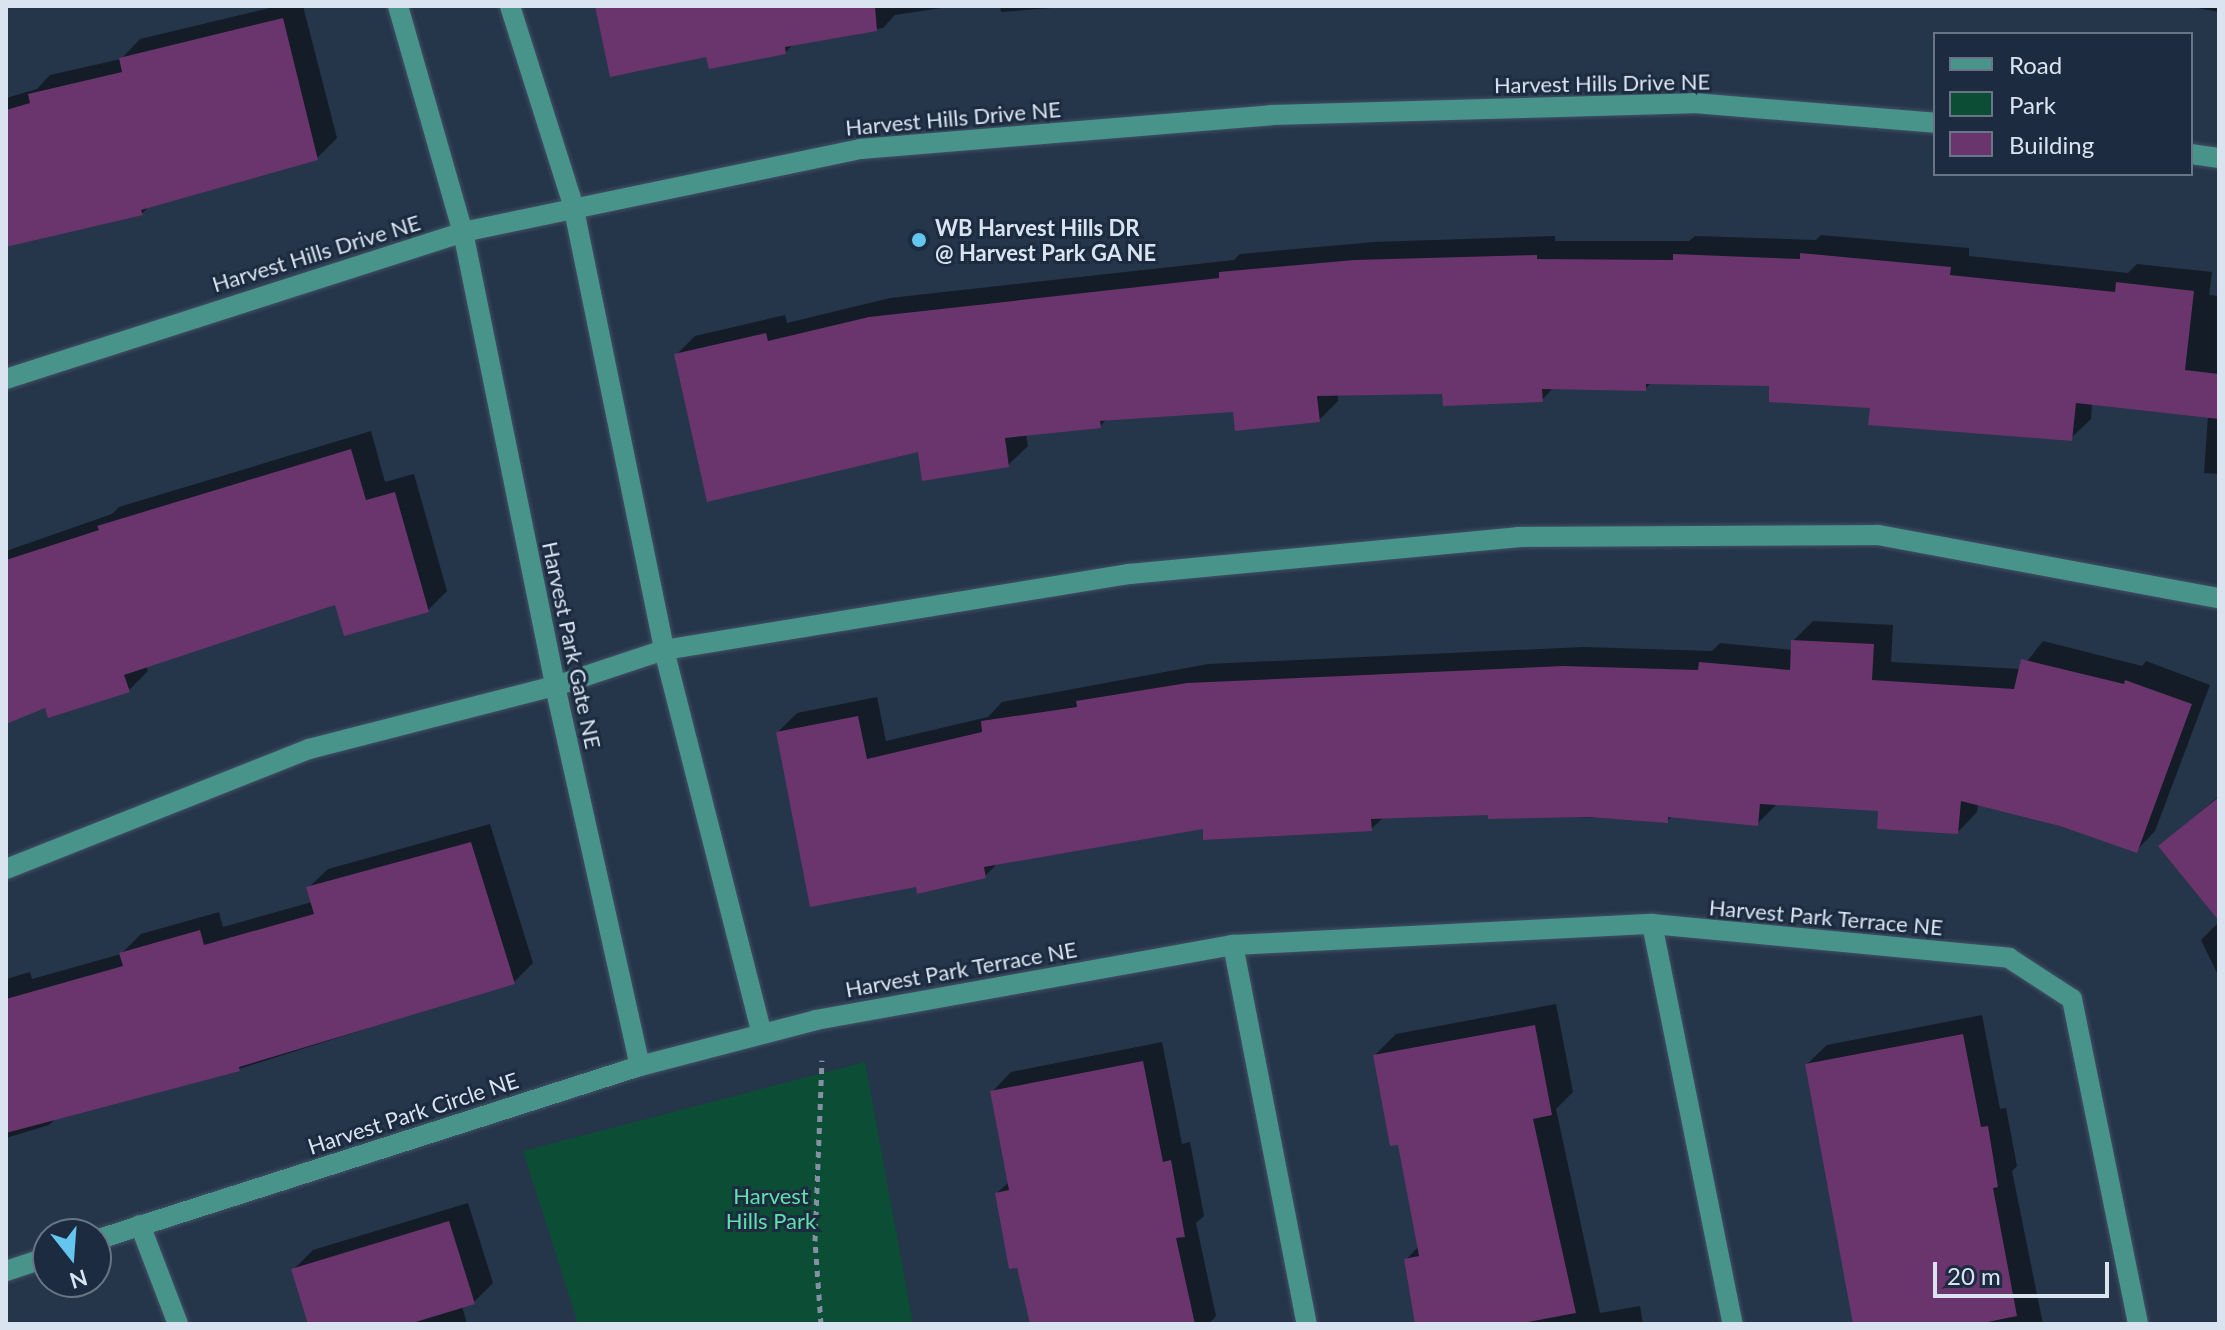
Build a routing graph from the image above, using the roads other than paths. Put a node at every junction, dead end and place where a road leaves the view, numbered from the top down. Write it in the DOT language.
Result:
graph roads {
  1 [pos="398,6"];
  2 [pos="510,6"];
  3 [pos="1933,123"];
  4 [pos="2193,154"];
  5 [pos="2219,158"];
  6 [pos="573,205"];
  7 [pos="463,232"];
  8 [pos="6,379"];
  9 [pos="2219,598"];
  10 [pos="664,650"];
  11 [pos="555,686"];
  12 [pos="6,869"];
  13 [pos="1652,924"];
  14 [pos="1233,945"];
  15 [pos="762,1034"];
  16 [pos="701,1051"];
  17 [pos="640,1066"];
  18 [pos="140,1225"];
  19 [pos="112,1235"];
  20 [pos="32,1262"];
  21 [pos="6,1271"];
  22 [pos="178,1324"];
  23 [pos="1307,1324"];
  24 [pos="1733,1324"];
  25 [pos="2138,1324"];
  1 -- 7 [label="street, Harvest Park Gate NE"];
  2 -- 6 [label="street"];
  3 -- 6 [label="street, Harvest Hills Drive NE"];
  4 -- 5 [label="street"];
  6 -- 7 [label="street, Harvest Hills Drive NE"];
  6 -- 10 [label="street"];
  7 -- 8 [label="street, Harvest Hills Drive NE"];
  7 -- 11 [label="street, Harvest Park Gate NE"];
  9 -- 10 [label="street"];
  10 -- 11 [label="street"];
  10 -- 15 [label="street"];
  11 -- 12 [label="street"];
  11 -- 17 [label="street, Harvest Park Gate NE"];
  13 -- 14 [label="street, Harvest Park Terrace NE"];
  13 -- 24 [label="street"];
  13 -- 25 [label="street, Harvest Park Terrace NE"];
  14 -- 15 [label="street, Harvest Park Terrace NE"];
  14 -- 23 [label="street"];
  15 -- 16 [label="street, Harvest Park Terrace NE"];
  16 -- 17 [label="street, Harvest Park Circle NE"];
  17 -- 18 [label="street, Harvest Park Circle NE"];
  18 -- 19 [label="street, Harvest Park Circle NE"];
  18 -- 22 [label="street"];
  20 -- 21 [label="street"];
}
